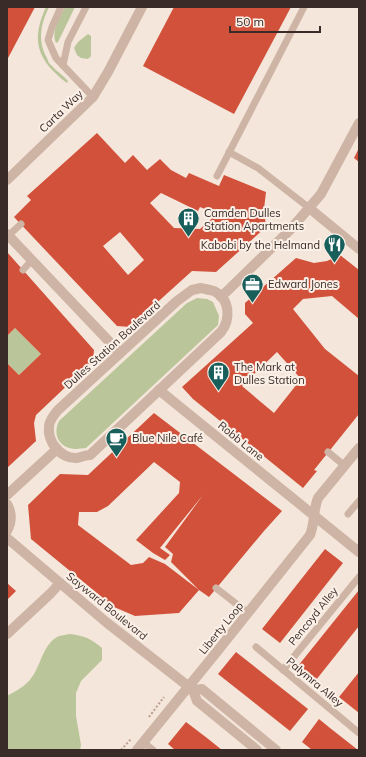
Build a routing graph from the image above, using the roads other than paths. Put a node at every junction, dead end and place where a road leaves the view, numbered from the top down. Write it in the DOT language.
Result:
graph roads {
  1 [pos="61,7"];
  2 [pos="86,7"];
  3 [pos="142,7"];
  4 [pos="303,8"];
  5 [pos="63,65"];
  6 [pos="93,96"];
  7 [pos="359,122"];
  8 [pos="229,152"];
  9 [pos="217,176"];
  10 [pos="7,180"];
  11 [pos="308,207"];
  12 [pos="21,224"];
  13 [pos="8,234"];
  14 [pos="359,250"];
  15 [pos="32,260"];
  16 [pos="23,270"];
  17 [pos="221,297"];
  18 [pos="120,353"];
  19 [pos="159,390"];
  20 [pos="359,448"];
  21 [pos="57,449"];
  22 [pos="328,452"];
  23 [pos="344,466"];
  24 [pos="7,496"];
  25 [pos="359,501"];
  26 [pos="7,504"];
  27 [pos="311,513"];
  28 [pos="348,514"];
  29 [pos="7,531"];
  30 [pos="7,538"];
  31 [pos="359,552"];
  32 [pos="359,577"];
  33 [pos="60,583"];
  34 [pos="216,588"];
  35 [pos="248,612"];
  36 [pos="7,634"];
  37 [pos="256,647"];
  38 [pos="283,670"];
  39 [pos="190,689"];
  40 [pos="358,729"];
  41 [pos="140,746"];
  42 [pos="153,750"];
  43 [pos="257,750"];
  44 [pos="276,750"];
  1 -- 5 [label="lane"];
  2 -- 5 [label="lane"];
  3 -- 6 [label="street, Carta Way"];
  4 -- 8 [label="lane"];
  5 -- 6 [label="lane"];
  6 -- 10 [label="street, Carta Way"];
  7 -- 11 [label="street"];
  8 -- 9 [label="lane"];
  8 -- 11 [label="lane"];
  11 -- 14 [label="street"];
  11 -- 17 [label="street"];
  12 -- 13 [label="lane"];
  13 -- 15 [label="street"];
  15 -- 16 [label="lane"];
  15 -- 18 [label="street"];
  17 -- 18 [label="street, Dulles Station Boulevard"];
  17 -- 19 [label="street"];
  18 -- 21 [label="street, Dulles Station Boulevard"];
  19 -- 21 [label="street"];
  19 -- 27 [label="street, Robb Lane"];
  20 -- 23 [label="street, Liberty Loop"];
  21 -- 24 [label="street"];
  22 -- 23 [label="lane"];
  23 -- 27 [label="street, Liberty Loop"];
  25 -- 28 [label="lane"];
  26 -- 29 [label="street"];
  27 -- 31 [label="street"];
  27 -- 35 [label="street, Liberty Loop"];
  30 -- 33 [label="street, Sayward Boulevard"];
  32 -- 38 [label="lane, Pencoyd Alley"];
  33 -- 36 [label="street"];
  33 -- 39 [label="street, Sayward Boulevard"];
  34 -- 35 [label="lane"];
  35 -- 39 [label="street, Liberty Loop"];
  37 -- 38 [label="lane, Palymra Alley"];
  38 -- 40 [label="lane, Palymra Alley"];
  39 -- 41 [label="street, Liberty Loop"];
  39 -- 43 [label="street, Sayward Boulevard"];
  39 -- 44 [label="street, Sayward Boulevard"];
  41 -- 42 [label="lane"];
}
